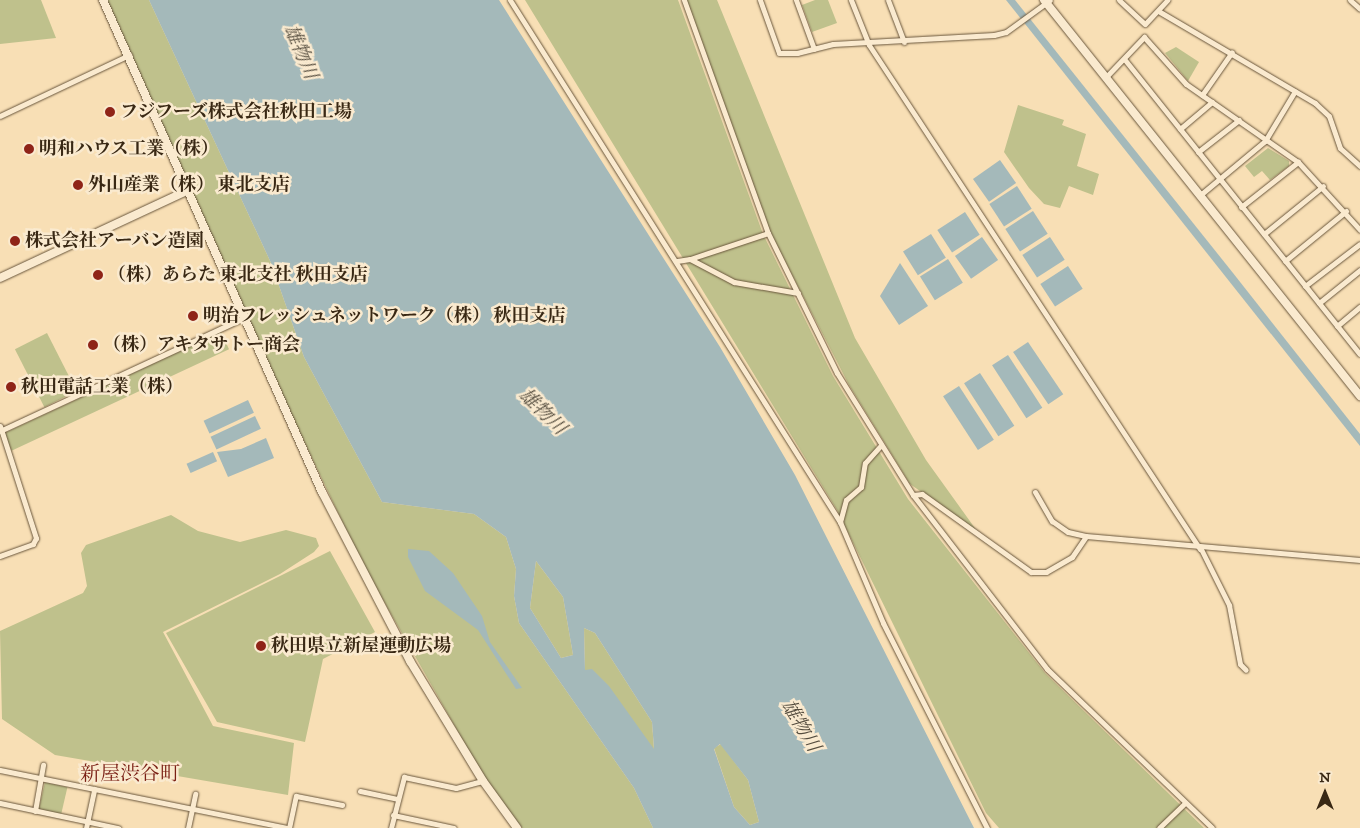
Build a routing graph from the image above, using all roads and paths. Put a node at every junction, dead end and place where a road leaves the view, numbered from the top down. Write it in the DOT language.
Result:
graph roads {
  1 [pos="103,0"];
  2 [pos="510,0"];
  3 [pos="684,0"];
  4 [pos="760,0"];
  5 [pos="796,0"];
  6 [pos="851,0"];
  7 [pos="888,0"];
  8 [pos="1119,0"];
  9 [pos="1167,0"];
  10 [pos="1350,0"];
  11 [pos="1046,1"];
  12 [pos="1360,9"];
  13 [pos="1160,12"];
  14 [pos="904,42"];
  15 [pos="869,45"];
  16 [pos="814,49"];
  17 [pos="1232,52"];
  18 [pos="129,55"];
  19 [pos="1125,60"];
  20 [pos="1105,78"];
  21 [pos="1294,90"];
  22 [pos="1202,95"];
  23 [pos="1212,102"];
  24 [pos="0,116"];
  25 [pos="1239,120"];
  26 [pos="1180,129"];
  27 [pos="1266,141"];
  28 [pos="1198,152"];
  29 [pos="1298,162"];
  30 [pos="1360,166"];
  31 [pos="1219,179"];
  32 [pos="1324,186"];
  33 [pos="189,190"];
  34 [pos="1200,196"];
  35 [pos="1241,207"];
  36 [pos="1346,211"];
  37 [pos="1360,230"];
  38 [pos="768,233"];
  39 [pos="1264,234"];
  40 [pos="1360,244"];
  41 [pos="690,259"];
  42 [pos="677,261"];
  43 [pos="1285,261"];
  44 [pos="1360,270"];
  45 [pos="0,278"];
  46 [pos="1305,286"];
  47 [pos="798,293"];
  48 [pos="1319,303"];
  49 [pos="1360,307"];
  50 [pos="243,318"];
  51 [pos="1337,326"];
  52 [pos="1360,354"];
  53 [pos="1360,396"];
  54 [pos="1,429"];
  55 [pos="882,445"];
  56 [pos="1035,492"];
  57 [pos="913,495"];
  58 [pos="840,522"];
  59 [pos="1086,536"];
  60 [pos="1200,549"];
  61 [pos="0,556"];
  62 [pos="1360,560"];
  63 [pos="1246,670"];
  64 [pos="44,765"];
  65 [pos="0,770"];
  66 [pos="41,778"];
  67 [pos="483,781"];
  68 [pos="94,789"];
  69 [pos="360,791"];
  70 [pos="195,794"];
  71 [pos="397,799"];
  72 [pos="0,803"];
  73 [pos="1184,804"];
  74 [pos="342,805"];
  75 [pos="192,810"];
  76 [pos="35,811"];
  77 [pos="394,815"];
  78 [pos="87,822"];
  79 [pos="86,828"];
  80 [pos="118,828"];
  81 [pos="188,828"];
  82 [pos="288,828"];
  83 [pos="391,828"];
  84 [pos="454,828"];
  85 [pos="517,828"];
  86 [pos="987,828"];
  87 [pos="1159,828"];
  88 [pos="1212,828"];
  1 -- 18 [label="street"];
  2 -- 42 [label="street"];
  3 -- 38 [label="street"];
  4 -- 16 [label="street"];
  5 -- 16 [label="street"];
  6 -- 15 [label="street"];
  7 -- 14 [label="street"];
  8 -- 13 [label="street"];
  9 -- 13 [label="street"];
  10 -- 12 [label="street"];
  11 -- 14 [label="street"];
  11 -- 20 [label="street"];
  13 -- 17 [label="street"];
  14 -- 15 [label="street"];
  15 -- 16 [label="street"];
  15 -- 60 [label="street"];
  17 -- 21 [label="street"];
  17 -- 22 [label="street"];
  18 -- 24 [label="street"];
  18 -- 33 [label="street"];
  19 -- 20 [label="street"];
  19 -- 22 [label="street"];
  19 -- 26 [label="street"];
  20 -- 34 [label="street"];
  21 -- 27 [label="street"];
  21 -- 30 [label="street"];
  22 -- 23 [label="street"];
  23 -- 25 [label="street"];
  23 -- 26 [label="street"];
  25 -- 27 [label="street"];
  25 -- 28 [label="street"];
  26 -- 28 [label="street"];
  27 -- 29 [label="street"];
  27 -- 31 [label="street"];
  28 -- 31 [label="street"];
  29 -- 32 [label="street"];
  29 -- 35 [label="street"];
  31 -- 34 [label="street"];
  31 -- 35 [label="street"];
  32 -- 36 [label="street"];
  32 -- 39 [label="street"];
  33 -- 45 [label="street"];
  33 -- 50 [label="street"];
  34 -- 53 [label="street"];
  35 -- 39 [label="street"];
  36 -- 37 [label="street"];
  36 -- 43 [label="street"];
  38 -- 41 [label="street"];
  38 -- 47 [label="street"];
  39 -- 43 [label="street"];
  40 -- 46 [label="street"];
  41 -- 42 [label="street"];
  41 -- 47 [label="street"];
  42 -- 58 [label="street"];
  43 -- 46 [label="street"];
  44 -- 48 [label="street"];
  46 -- 48 [label="street"];
  47 -- 55 [label="street"];
  48 -- 51 [label="street"];
  49 -- 51 [label="street"];
  50 -- 54 [label="street"];
  50 -- 67 [label="street"];
  51 -- 52 [label="street"];
  54 -- 61 [label="street"];
  55 -- 57 [label="street"];
  55 -- 58 [label="street"];
  56 -- 59 [label="street"];
  57 -- 59 [label="street"];
  57 -- 73 [label="street"];
  58 -- 86 [label="street"];
  59 -- 60 [label="street"];
  60 -- 62 [label="street"];
  60 -- 63 [label="street"];
  64 -- 66 [label="street"];
  65 -- 66 [label="street"];
  66 -- 68 [label="street"];
  66 -- 76 [label="street"];
  67 -- 71 [label="street"];
  67 -- 85 [label="street"];
  68 -- 75 [label="street"];
  68 -- 78 [label="street"];
  69 -- 71 [label="street"];
  70 -- 75 [label="street"];
  71 -- 77 [label="street"];
  72 -- 76 [label="street"];
  73 -- 87 [label="street"];
  73 -- 88 [label="street"];
  74 -- 82 [label="street"];
  75 -- 81 [label="street"];
  75 -- 82 [label="street"];
  76 -- 78 [label="street"];
  77 -- 83 [label="street"];
  77 -- 84 [label="street"];
  78 -- 79 [label="street"];
  78 -- 80 [label="street"];
}
